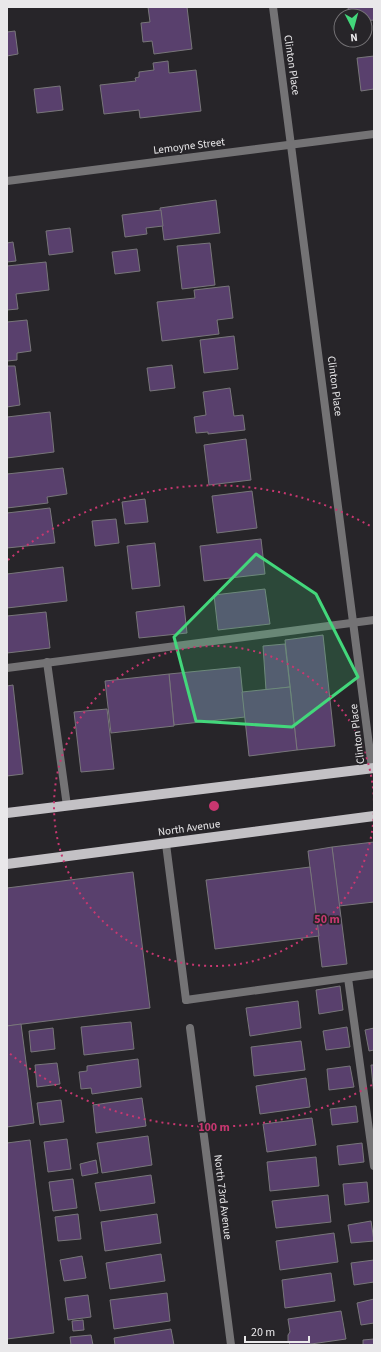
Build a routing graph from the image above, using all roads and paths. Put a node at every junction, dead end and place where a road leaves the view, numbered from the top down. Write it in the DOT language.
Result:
graph roads {
  1 [pos="273,7"];
  2 [pos="374,134"];
  3 [pos="292,144"];
  4 [pos="7,181"];
  5 [pos="374,620"];
  6 [pos="354,623"];
  7 [pos="47,662"];
  8 [pos="7,668"];
  9 [pos="373,768"];
  10 [pos="67,806"];
  11 [pos="7,813"];
  12 [pos="374,816"];
  13 [pos="166,844"];
  14 [pos="7,864"];
  15 [pos="374,974"];
  16 [pos="348,978"];
  17 [pos="190,1028"];
  18 [pos="374,1166"];
  19 [pos="231,1345"];
  1 -- 3 [label="street, Clinton Place"];
  2 -- 3 [label="street, Lemoyne Street"];
  3 -- 4 [label="street, Lemoyne Street"];
  3 -- 6 [label="street, Clinton Place"];
  5 -- 6 [label="street"];
  6 -- 7 [label="street"];
  6 -- 9 [label="street, Clinton Place"];
  7 -- 8 [label="street"];
  7 -- 10 [label="street"];
  9 -- 10 [label="main road"];
  10 -- 11 [label="main road"];
  12 -- 13 [label="main road, North Avenue"];
  13 -- 14 [label="main road, North Avenue"];
  13 -- 16 [label="street"];
  15 -- 16 [label="street"];
  16 -- 18 [label="street"];
  17 -- 19 [label="street, North 73rd Avenue"];
}
